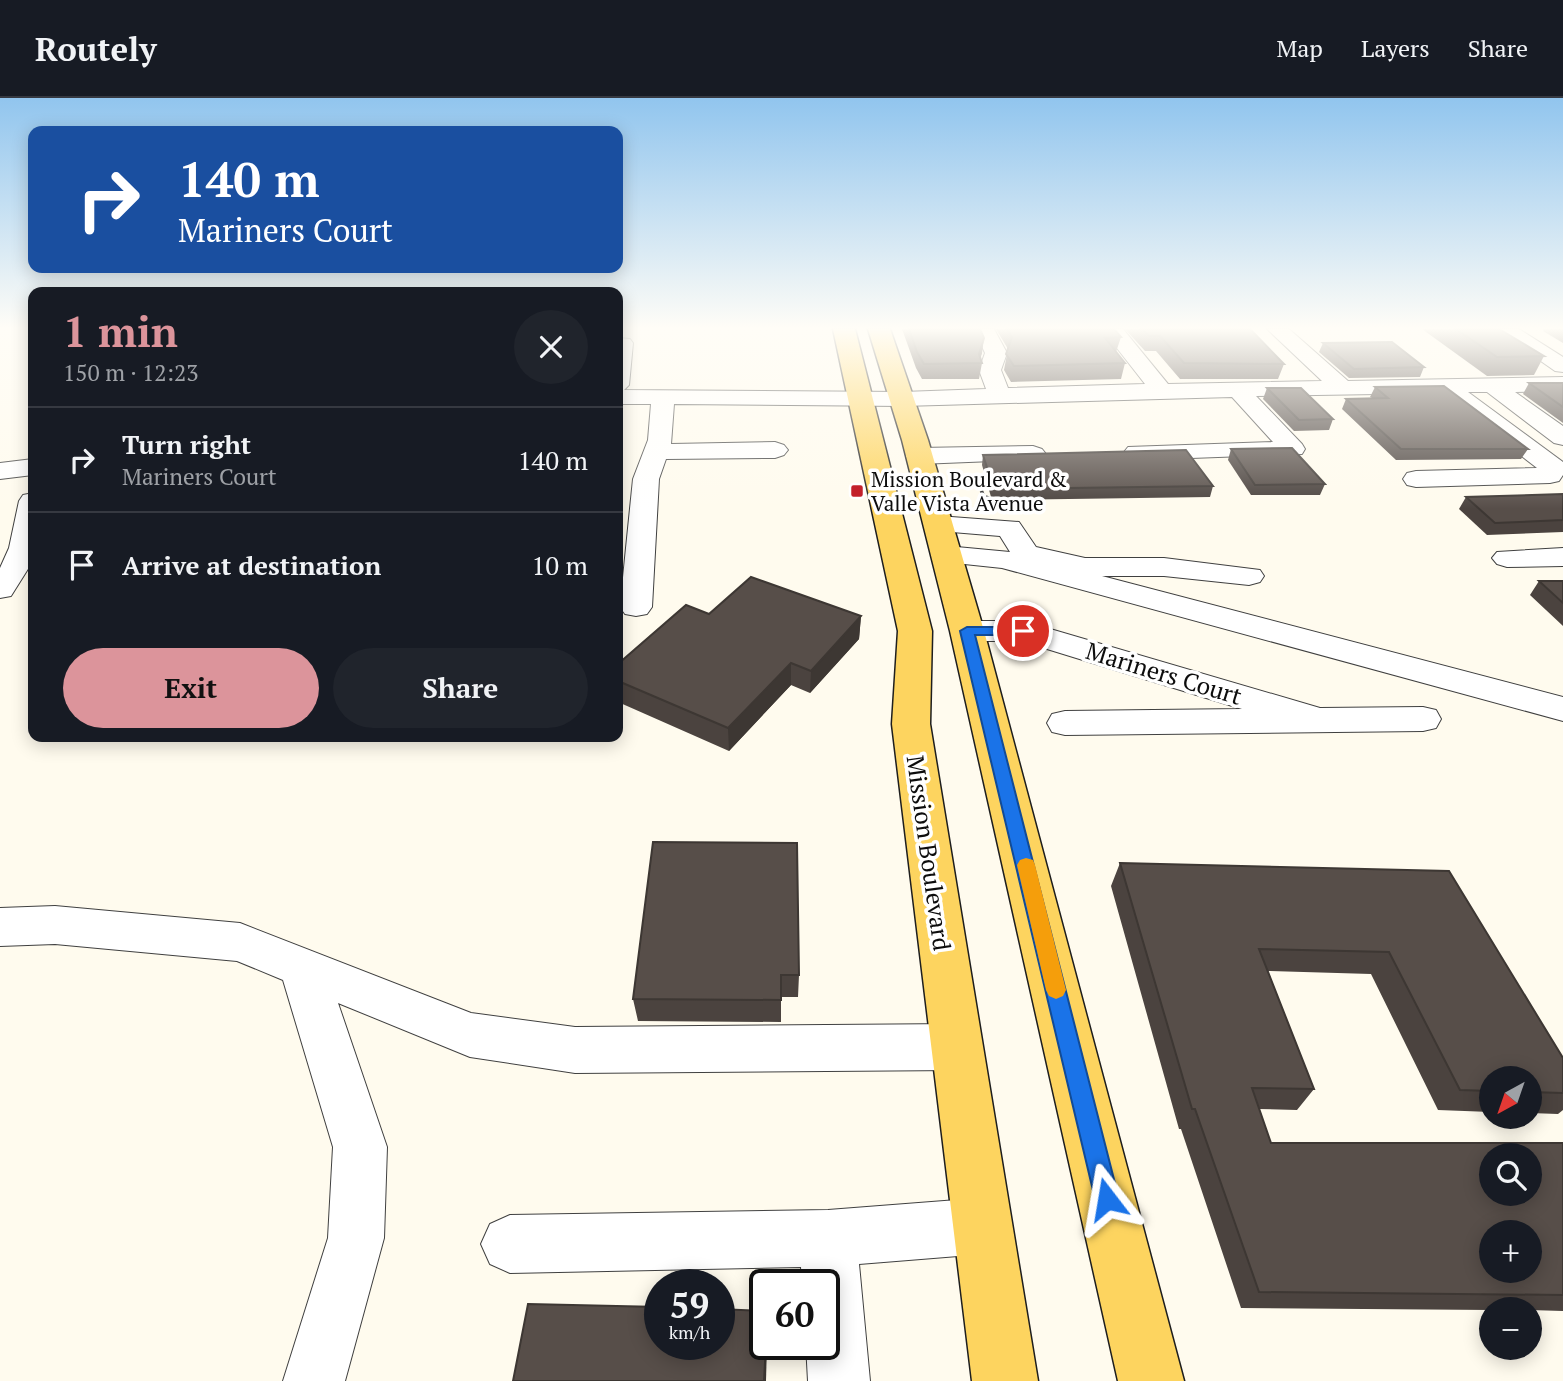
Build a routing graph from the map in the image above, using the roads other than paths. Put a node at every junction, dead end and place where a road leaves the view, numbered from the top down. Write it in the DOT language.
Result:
graph roads {
  1 [pos="859,389"];
  2 [pos="899,389"];
  3 [pos="997,389"];
  4 [pos="1277,389"];
  5 [pos="1449,389"];
  6 [pos="1497,389"];
  7 [pos="1238,390"];
  8 [pos="1162,391"];
  9 [pos="1000,396"];
  10 [pos="623,397"];
  11 [pos="663,397"];
  12 [pos="861,399"];
  13 [pos="903,399"];
  14 [pos="1563,438"];
  15 [pos="775,450"];
  16 [pos="656,452"];
  17 [pos="1110,453"];
  18 [pos="1058,454"];
  19 [pos="28,468"];
  20 [pos="0,471"];
  21 [pos="1416,479"];
  22 [pos="937,504"];
  23 [pos="28,515"];
  24 [pos="0,529"];
  25 [pos="28,529"];
  26 [pos="1563,557"];
  27 [pos="1507,558"];
  28 [pos="1248,576"];
  29 [pos="0,589"];
  30 [pos="635,607"];
  31 [pos="967,631"];
  32 [pos="1563,709"];
  33 [pos="1423,719"];
  34 [pos="1319,720"];
  35 [pos="1065,723"];
  36 [pos="0,927"];
  37 [pos="303,969"];
  38 [pos="957,1047"];
  39 [pos="983,1226"];
  40 [pos="828,1238"];
  41 [pos="510,1244"];
  42 [pos="1163,1380"];
  43 [pos="314,1381"];
  44 [pos="839,1381"];
  45 [pos="1005,1381"];
  1 -- 12 [label="main road, Mission Boulevard"];
  2 -- 13 [label="main road"];
  3 -- 9 [label="street"];
  4 -- 7 [label="street"];
  5 -- 21 [label="street"];
  6 -- 14 [label="street"];
  7 -- 8 [label="street"];
  7 -- 17 [label="street"];
  8 -- 9 [label="street"];
  9 -- 13 [label="street"];
  10 -- 11 [label="street"];
  11 -- 12 [label="street"];
  11 -- 16 [label="street"];
  12 -- 13 [label="street"];
  12 -- 38 [label="main road, Mission Boulevard"];
  13 -- 22 [label="main road"];
  15 -- 16 [label="street"];
  16 -- 30 [label="street"];
  18 -- 22 [label="street"];
  19 -- 20 [label="street"];
  22 -- 28 [label="street"];
  22 -- 31 [label="main road"];
  22 -- 32 [label="street"];
  23 -- 24 [label="street"];
  25 -- 29 [label="street"];
  26 -- 27 [label="street"];
  31 -- 34 [label="street, Mariners Court"];
  31 -- 42 [label="main road"];
  33 -- 34 [label="street, Mariners Court"];
  34 -- 35 [label="street, Mariners Court"];
  36 -- 37 [label="street"];
  37 -- 38 [label="street"];
  37 -- 43 [label="street"];
  38 -- 39 [label="main road, Mission Boulevard"];
  39 -- 40 [label="street"];
  39 -- 45 [label="main road, Mission Boulevard"];
  40 -- 41 [label="street"];
  40 -- 44 [label="street"];
}
